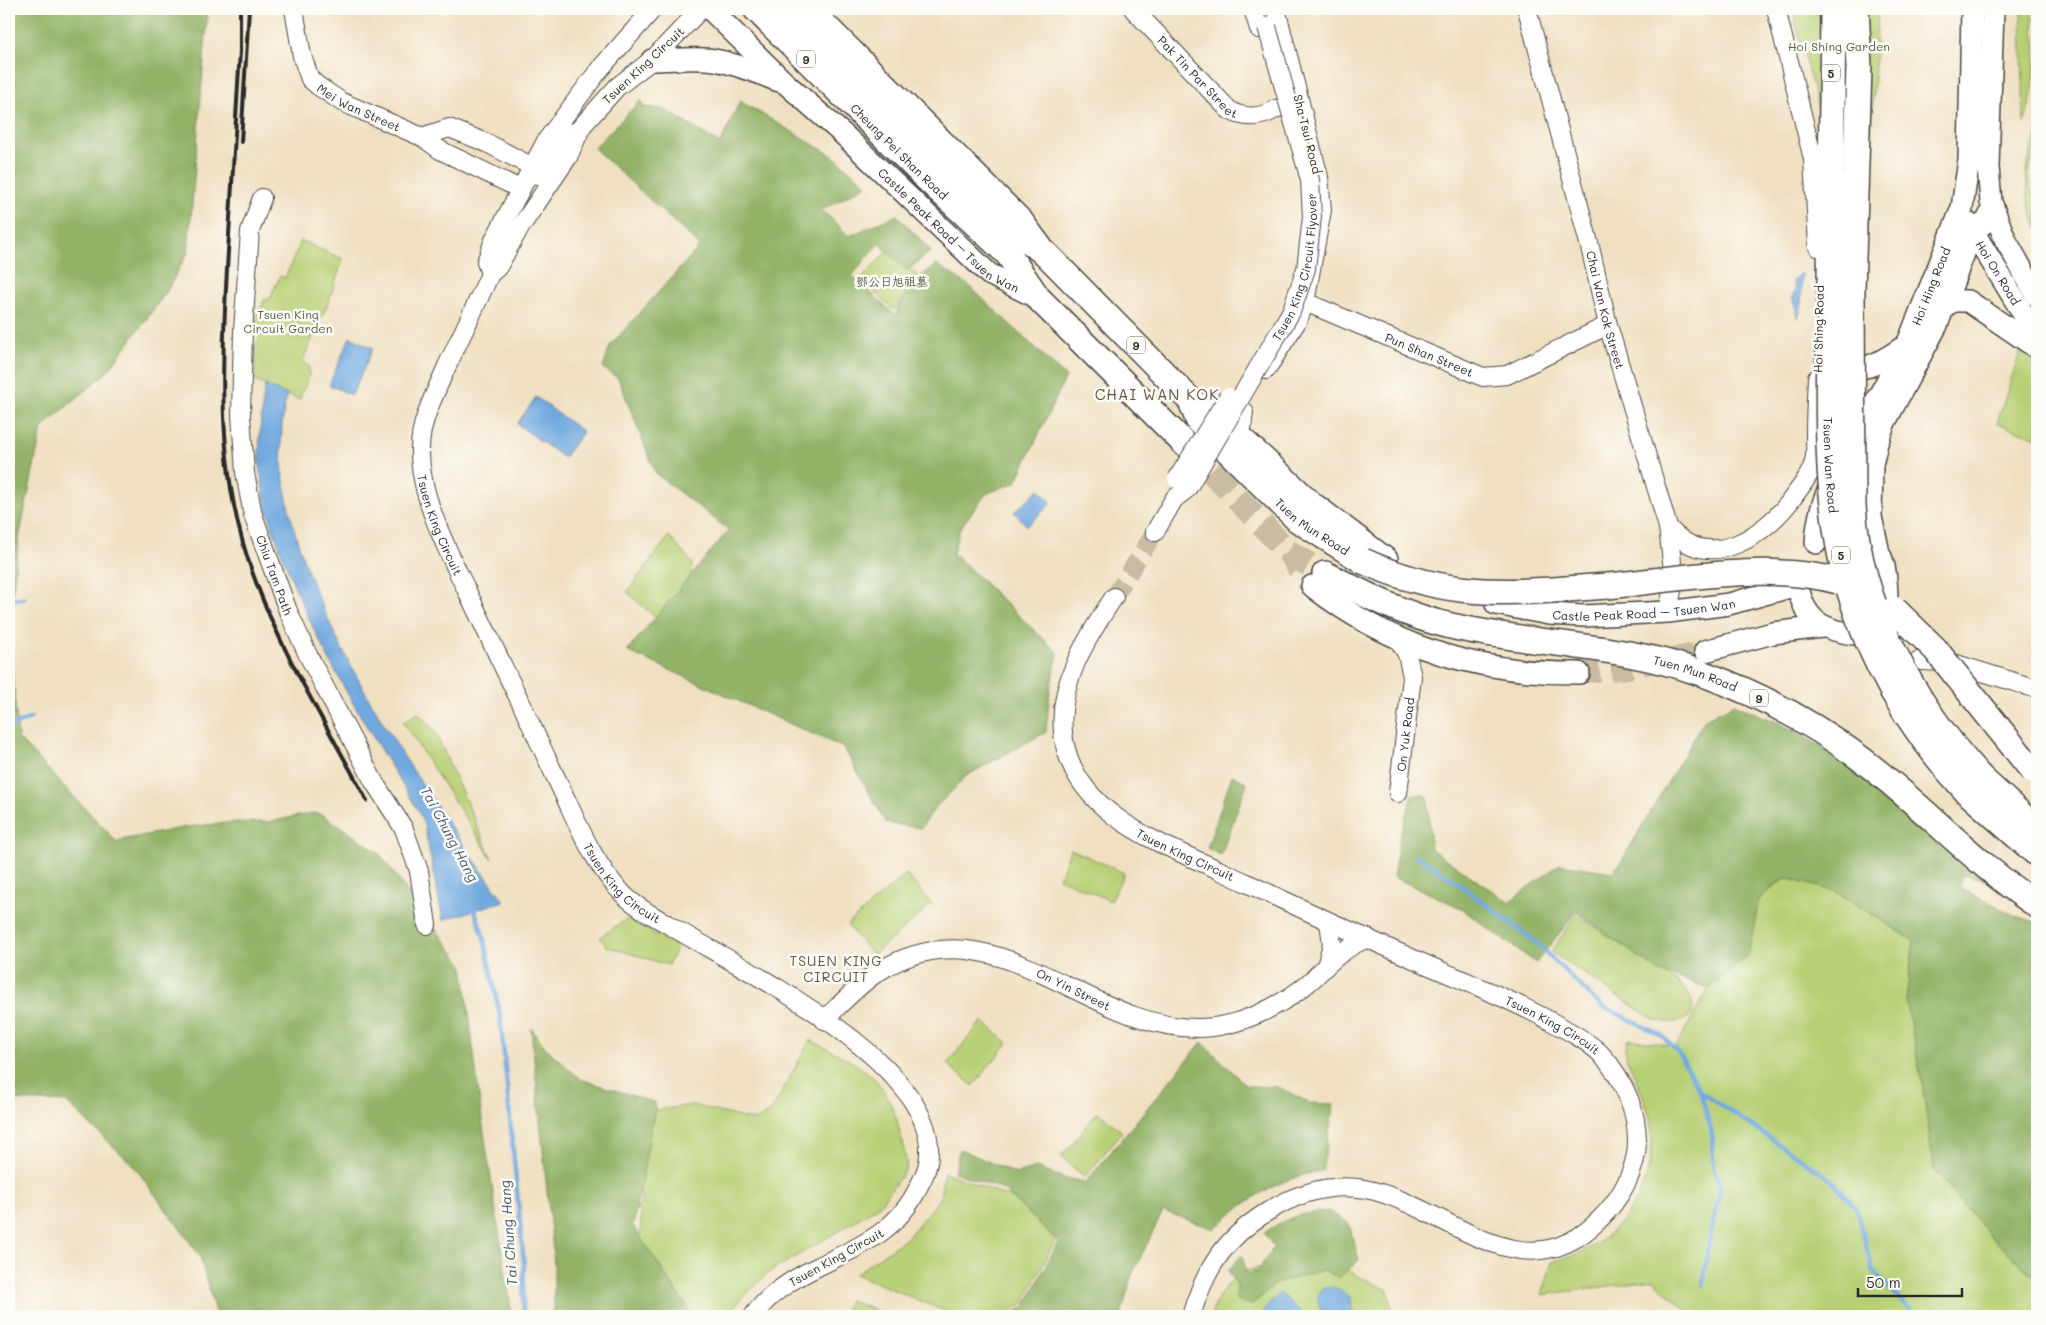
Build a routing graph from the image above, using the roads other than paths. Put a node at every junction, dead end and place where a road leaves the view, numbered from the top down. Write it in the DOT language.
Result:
graph roads {
  1 [pos="294,9"];
  2 [pos="653,9"];
  3 [pos="701,9"];
  4 [pos="710,9"];
  5 [pos="756,9"];
  6 [pos="788,9"];
  7 [pos="811,9"];
  8 [pos="1133,9"];
  9 [pos="1253,9"];
  10 [pos="1262,9"];
  11 [pos="1276,9"];
  12 [pos="1527,9"];
  13 [pos="1776,9"];
  14 [pos="1856,9"];
  15 [pos="1864,9"];
  16 [pos="1972,9"];
  17 [pos="1993,9"];
  18 [pos="1832,13"];
  19 [pos="1263,28"];
  20 [pos="652,60"];
  21 [pos="1858,67"];
  22 [pos="784,82"];
  23 [pos="864,102"];
  24 [pos="1276,109"];
  25 [pos="422,137"];
  26 [pos="542,172"];
  27 [pos="520,189"];
  28 [pos="262,198"];
  29 [pos="1992,205"];
  30 [pos="1962,208"];
  31 [pos="1972,232"];
  32 [pos="1046,253"];
  33 [pos="490,274"];
  34 [pos="2037,296"];
  35 [pos="1038,298"];
  36 [pos="1305,302"];
  37 [pos="1944,307"];
  38 [pos="1608,325"];
  39 [pos="2037,336"];
  40 [pos="1819,341"];
  41 [pos="1907,345"];
  42 [pos="2037,348"];
  43 [pos="1266,370"];
  44 [pos="1202,411"];
  45 [pos="1244,411"];
  46 [pos="1232,437"];
  47 [pos="1190,448"];
  48 [pos="1668,527"];
  49 [pos="1154,532"];
  50 [pos="1816,543"];
  51 [pos="1878,548"];
  52 [pos="1387,559"];
  53 [pos="1805,565"];
  54 [pos="1319,580"];
  55 [pos="1838,581"];
  56 [pos="1114,597"];
  57 [pos="1496,604"];
  58 [pos="1886,606"];
  59 [pos="1668,612"];
  60 [pos="1822,627"];
  61 [pos="1398,639"];
  62 [pos="1705,651"];
  63 [pos="1433,652"];
  64 [pos="1919,661"];
  65 [pos="1578,673"];
  66 [pos="1412,677"];
  67 [pos="2037,689"];
  68 [pos="2035,773"];
  69 [pos="1974,785"];
  70 [pos="1398,793"];
  71 [pos="2037,829"];
  72 [pos="2037,854"];
  73 [pos="2037,905"];
  74 [pos="1329,922"];
  75 [pos="426,925"];
  76 [pos="1368,938"];
  77 [pos="1327,963"];
  78 [pos="824,1020"];
  79 [pos="753,1316"];
  80 [pos="1191,1316"];
  1 -- 25 [label="street, Mei Wan Street"];
  2 -- 26 [label="street, Tsuen King Circuit"];
  3 -- 20 [label="street, Tsuen King Circuit"];
  4 -- 22 [label="main road, Castle Peak Road – Tsuen Wan"];
  5 -- 23 [label="highway, Cheung Pei Shan Road / 9"];
  6 -- 23 [label="highway, Cheung Pei Shan Road / 9"];
  7 -- 32 [label="main road"];
  8 -- 24 [label="street, Pak Tin Par Street"];
  9 -- 19 [label="street"];
  10 -- 19 [label="street"];
  11 -- 36 [label="street, Sha Tsui Road"];
  12 -- 38 [label="street, Chai Wan Kok Street"];
  13 -- 40 [label="street, Hoi Shing Road"];
  14 -- 21 [label="highway, Tsuen Wan Road / 5"];
  15 -- 21 [label="highway"];
  16 -- 30 [label="main road, Hoi Hing Road"];
  17 -- 29 [label="main road"];
  18 -- 69 [label="highway, Tsuen Wan Road / 5, bridge"];
  19 -- 49 [label="street, Tsuen King Circuit Flyover, bridge"];
  20 -- 22 [label="main road"];
  20 -- 26 [label="street, Tsuen King Circuit"];
  21 -- 69 [label="highway, Tsuen Wan Road / 5, bridge"];
  22 -- 35 [label="main road, Castle Peak Road – Tsuen Wan"];
  23 -- 32 [label="highway, Cheung Pei Shan Road / 9"];
  23 -- 35 [label="highway, Cheung Pei Shan Road / 9"];
  25 -- 26 [label="street"];
  25 -- 27 [label="street, Mei Wan Street"];
  26 -- 27 [label="street, Tsuen King Circuit"];
  26 -- 33 [label="street, Tsuen King Circuit"];
  27 -- 33 [label="street, Tsuen King Circuit"];
  28 -- 75 [label="street, Chiu Tam Path"];
  29 -- 30 [label="main road"];
  29 -- 31 [label="main road, Hoi Hing Road"];
  29 -- 34 [label="main road, Hoi On Road"];
  30 -- 31 [label="main road, Hoi On Road"];
  30 -- 41 [label="main road, Hoi Hing Road"];
  31 -- 37 [label="main road, Hoi Hing Road"];
  31 -- 39 [label="main road, Hoi On Road"];
  32 -- 44 [label="highway, 9"];
  33 -- 78 [label="street, Tsuen King Circuit"];
  35 -- 47 [label="highway, Castle Peak Road – Tsuen Wan / 9"];
  36 -- 38 [label="street, Pun Shan Street"];
  36 -- 43 [label="street, Sha Tsui Road"];
  37 -- 42 [label="main road"];
  37 -- 51 [label="main road, Hoi Hing Road"];
  38 -- 48 [label="street, Chai Wan Kok Street"];
  40 -- 41 [label="main road"];
  40 -- 48 [label="street, Hoi Shing Road"];
  41 -- 50 [label="main road, Hoi Hing Road"];
  45 -- 46 [label="street"];
  46 -- 52 [label="main road"];
  46 -- 55 [label="highway, Tuen Mun Road, bridge"];
  48 -- 59 [label="street, Chai Wan Kok Street"];
  50 -- 51 [label="main road"];
  50 -- 53 [label="main road"];
  51 -- 58 [label="main road"];
  54 -- 61 [label="main road"];
  54 -- 73 [label="highway, Tuen Mun Road / 9"];
  56 -- 74 [label="street, Tsuen King Circuit"];
  57 -- 59 [label="main road, Castle Peak Road – Tsuen Wan"];
  58 -- 60 [label="main road"];
  58 -- 68 [label="highway, bridge"];
  59 -- 60 [label="main road, Castle Peak Road – Tsuen Wan"];
  60 -- 62 [label="main road"];
  61 -- 63 [label="main road"];
  61 -- 66 [label="street, On Yuk Road"];
  63 -- 65 [label="main road"];
  63 -- 66 [label="street, On Yuk Road"];
  64 -- 67 [label="street"];
  66 -- 70 [label="street, On Yuk Road"];
  69 -- 71 [label="highway, Tsuen Wan Road / 5"];
  69 -- 72 [label="highway, Tsuen Wan Road / 5"];
  74 -- 76 [label="street, Tsuen King Circuit"];
  74 -- 77 [label="street"];
  76 -- 77 [label="street, On Yin Street"];
  76 -- 80 [label="street, Tsuen King Circuit"];
  77 -- 78 [label="street, On Yin Street"];
  78 -- 79 [label="street, Tsuen King Circuit"];
}
